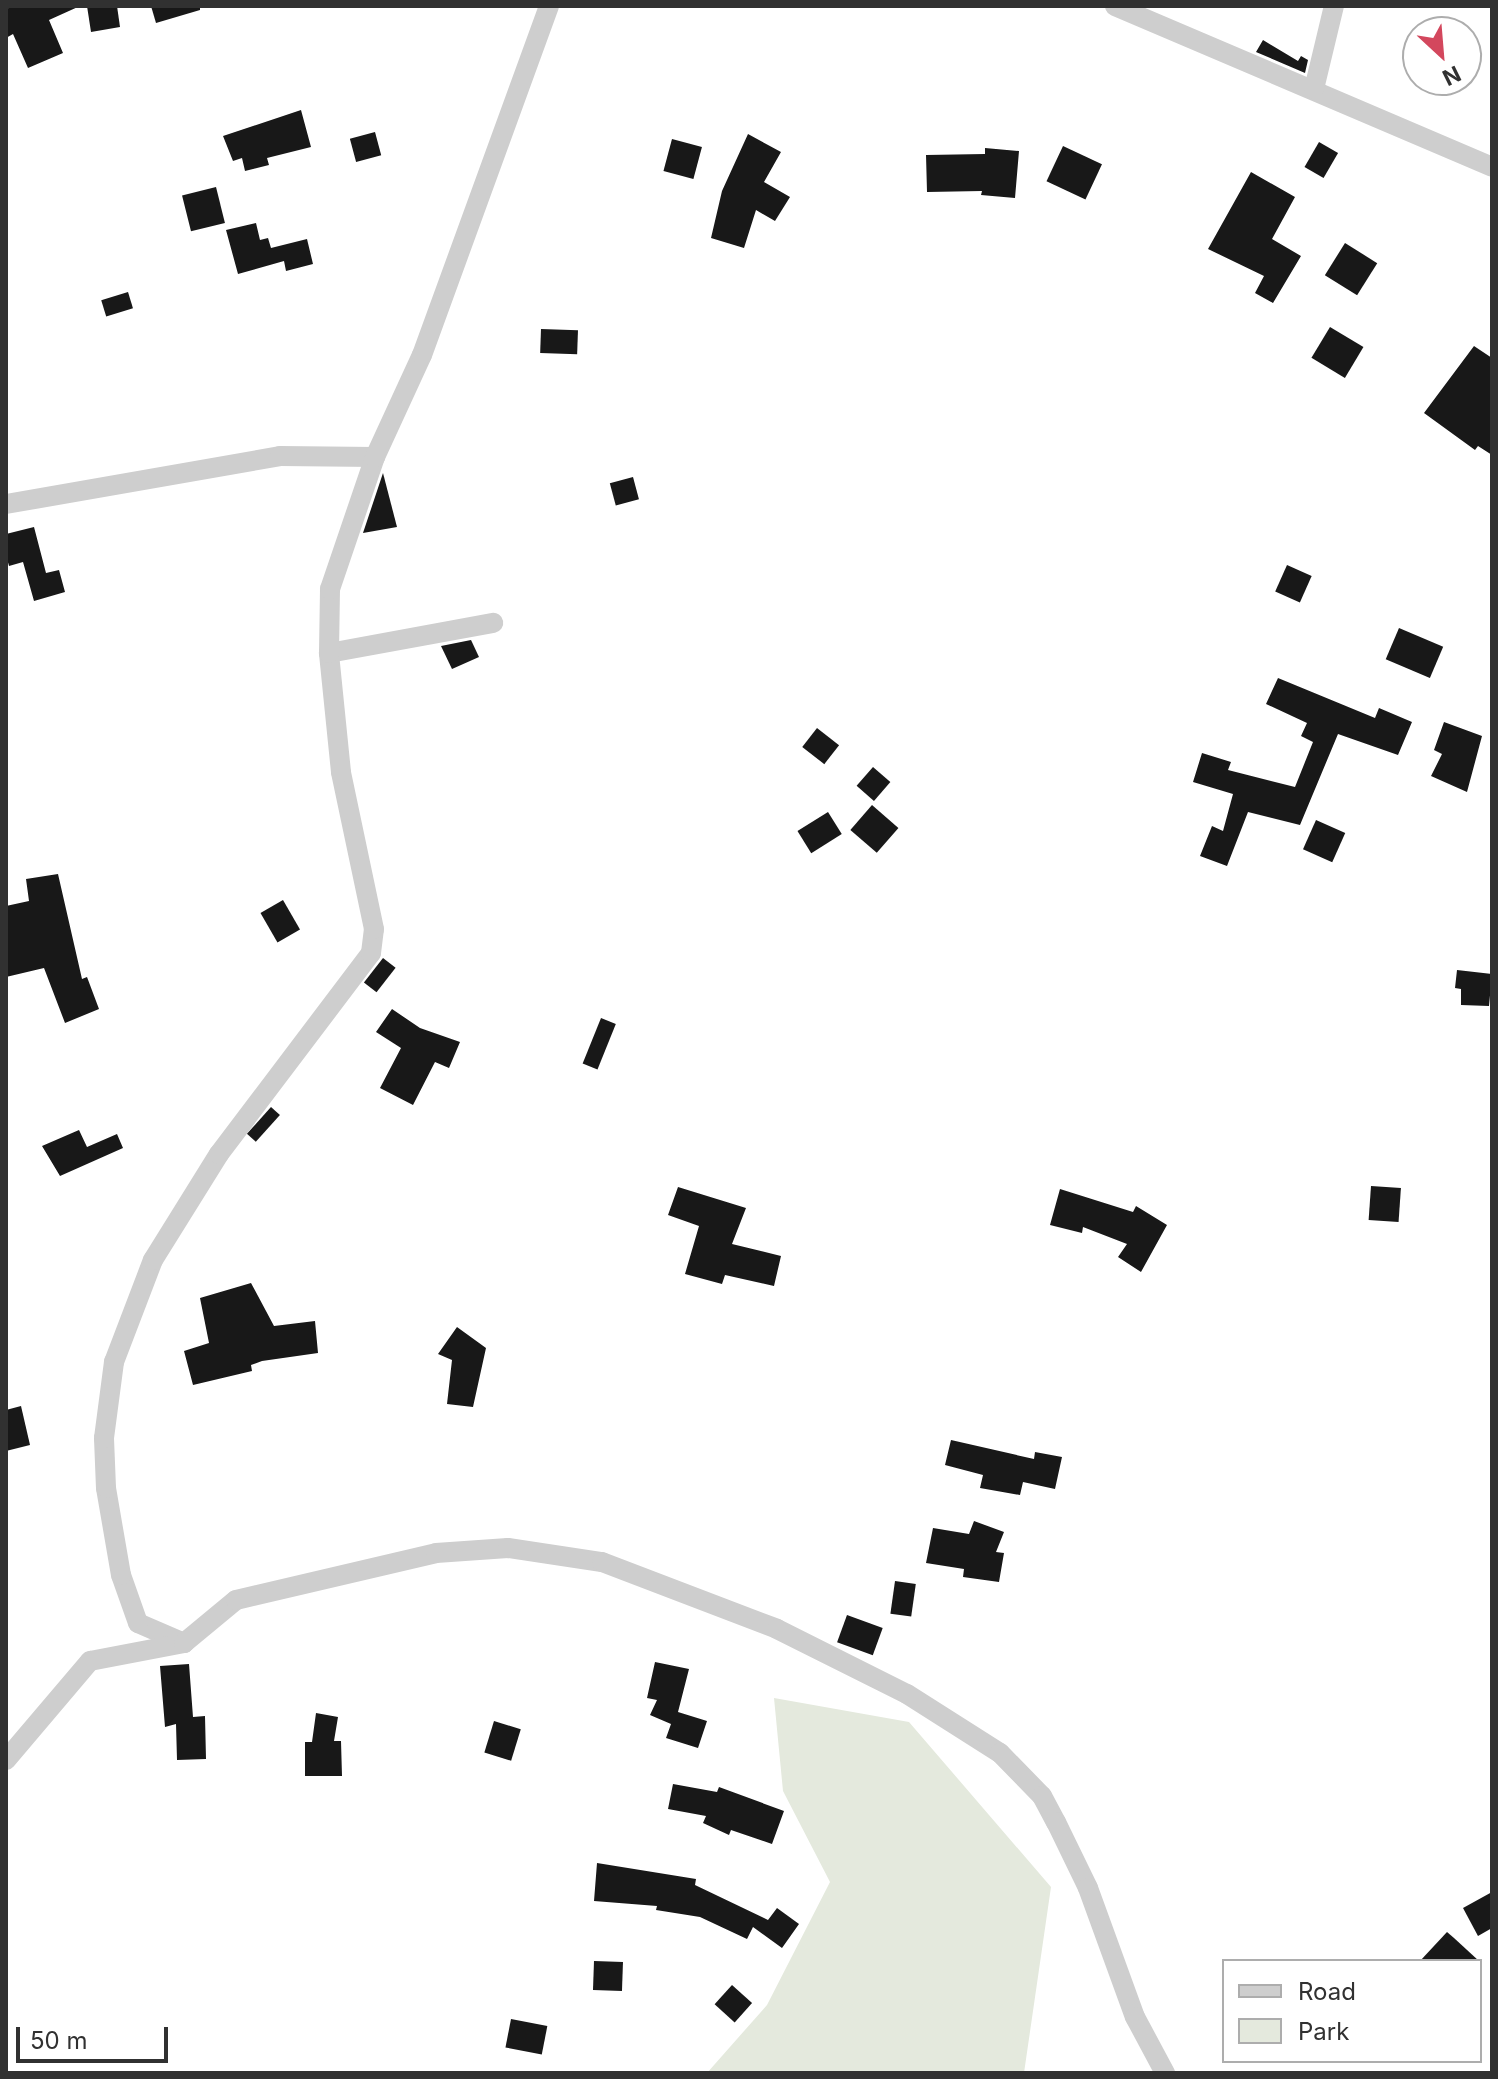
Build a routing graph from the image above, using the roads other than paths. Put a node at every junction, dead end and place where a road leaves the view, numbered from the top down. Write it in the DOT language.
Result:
graph roads {
  1 [pos="549,6"];
  2 [pos="1115,6"];
  3 [pos="1334,6"];
  4 [pos="1314,89"];
  5 [pos="1492,167"];
  6 [pos="375,457"];
  7 [pos="6,504"];
  8 [pos="493,623"];
  9 [pos="329,653"];
  10 [pos="184,1643"];
  11 [pos="6,1760"];
  12 [pos="1165,2073"];
  1 -- 6 [label="street"];
  2 -- 4 [label="street"];
  3 -- 4 [label="street"];
  4 -- 5 [label="street"];
  6 -- 7 [label="street"];
  6 -- 9 [label="street"];
  8 -- 9 [label="street"];
  9 -- 10 [label="street"];
  10 -- 11 [label="street"];
  10 -- 12 [label="street"];
}
